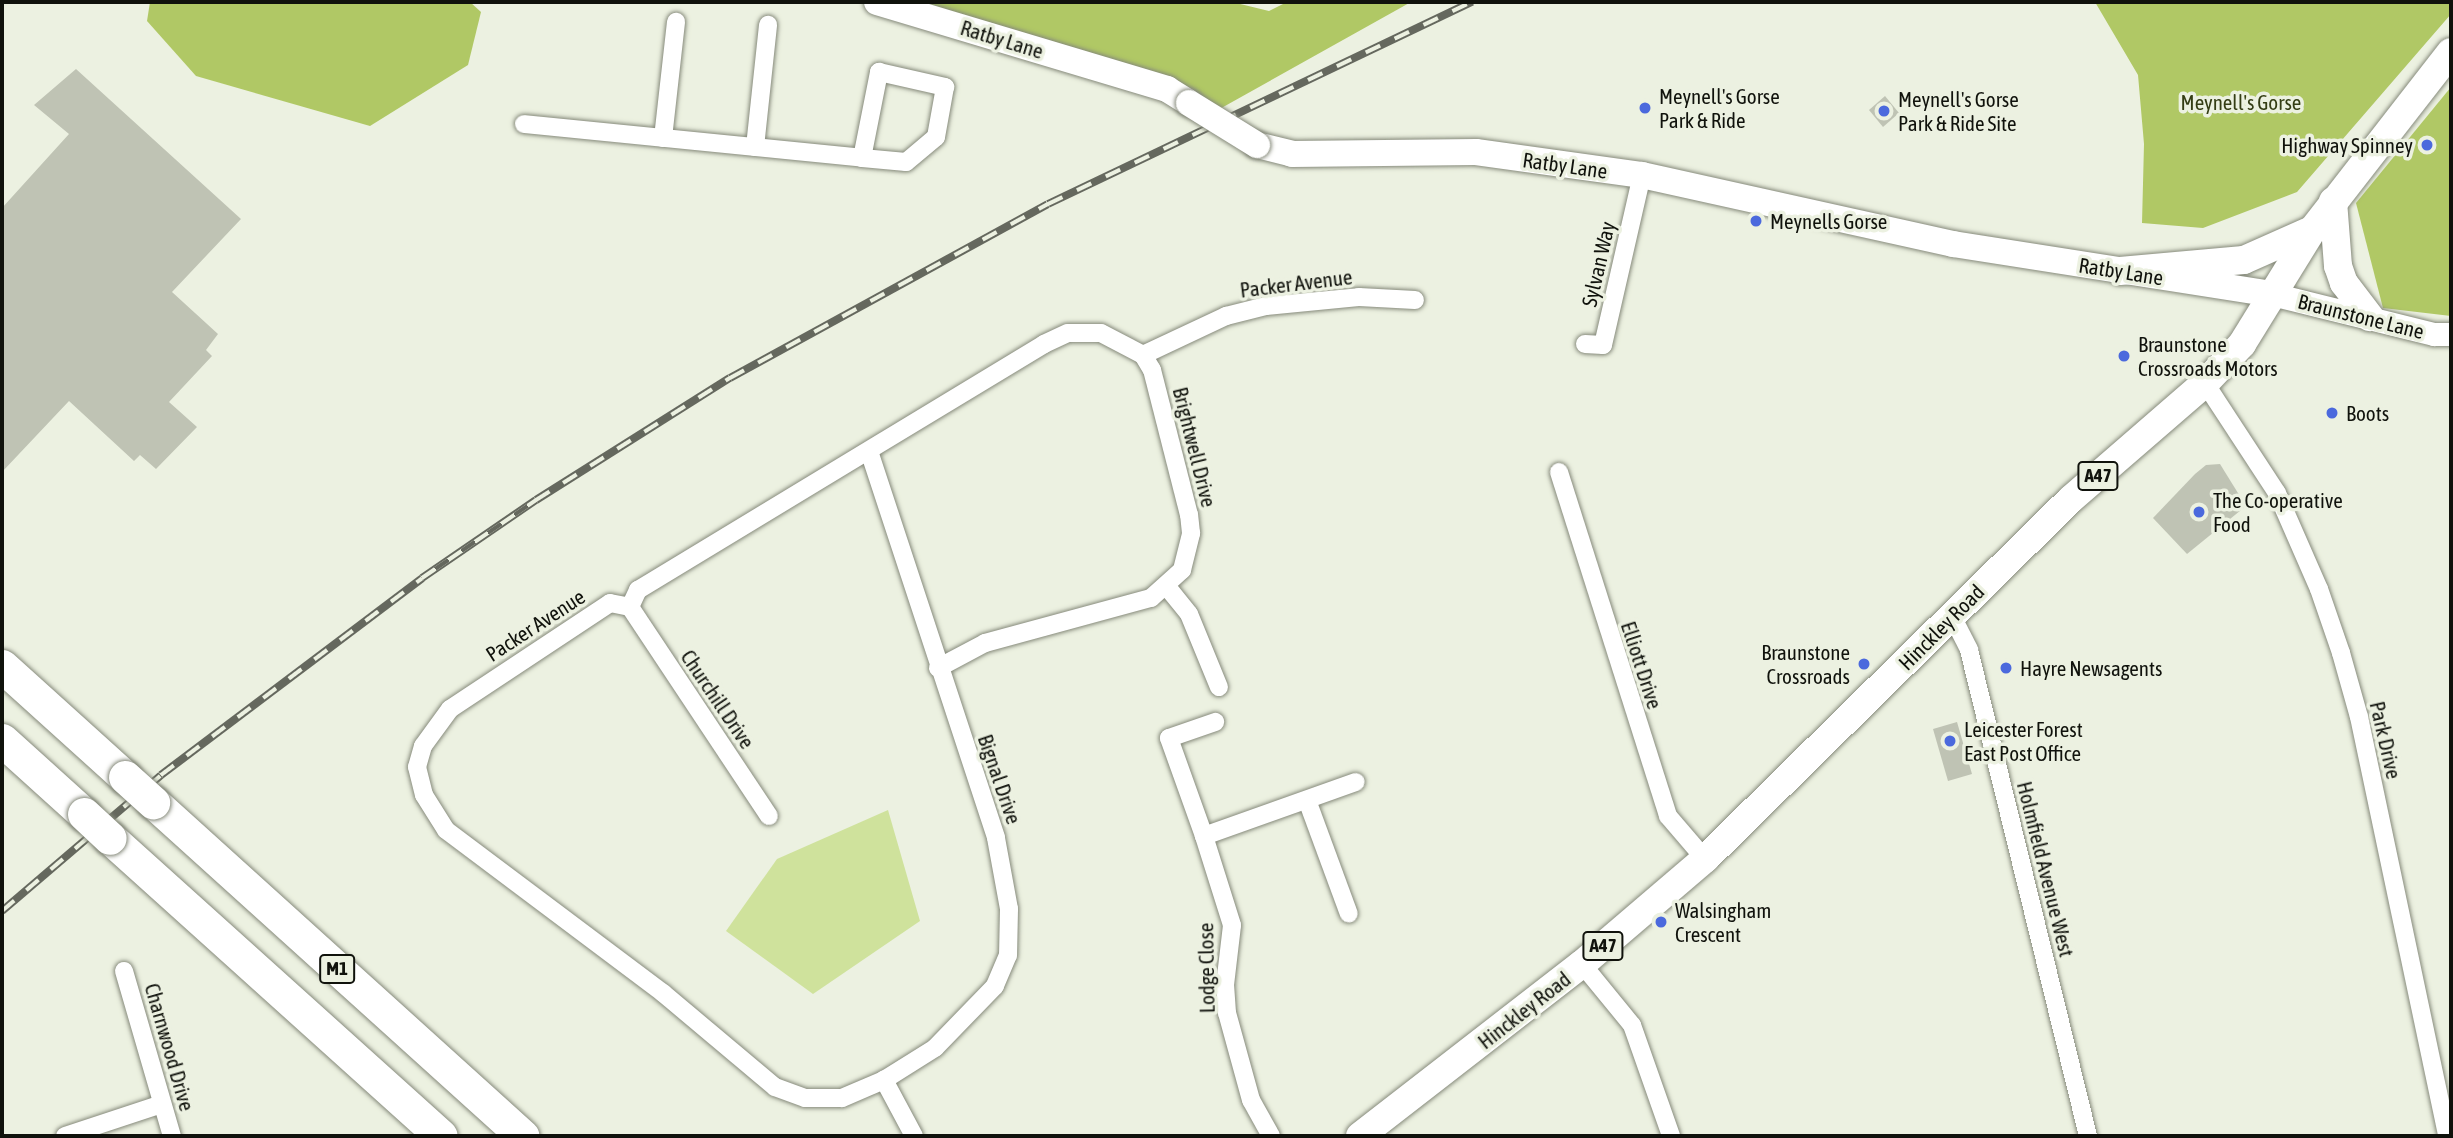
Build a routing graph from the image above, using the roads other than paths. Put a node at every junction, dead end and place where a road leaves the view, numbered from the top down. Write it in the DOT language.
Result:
graph roads {
  1 [pos="877,2"];
  2 [pos="676,22"];
  3 [pos="768,25"];
  4 [pos="2451,52"];
  5 [pos="524,124"];
  6 [pos="663,138"];
  7 [pos="755,148"];
  8 [pos="862,159"];
  9 [pos="1642,176"];
  10 [pos="2333,201"];
  11 [pos="2312,229"];
  12 [pos="2120,271"];
  13 [pos="2272,294"];
  14 [pos="1415,300"];
  15 [pos="2370,317"];
  16 [pos="2451,334"];
  17 [pos="1585,344"];
  18 [pos="1143,355"];
  19 [pos="2205,383"];
  20 [pos="869,451"];
  21 [pos="1559,472"];
  22 [pos="1168,588"];
  23 [pos="630,607"];
  24 [pos="1952,616"];
  25 [pos="2,666"];
  26 [pos="938,668"];
  27 [pos="1219,687"];
  28 [pos="1215,722"];
  29 [pos="2,740"];
  30 [pos="1356,782"];
  31 [pos="1307,800"];
  32 [pos="769,816"];
  33 [pos="1204,836"];
  34 [pos="1705,859"];
  35 [pos="1349,914"];
  36 [pos="1582,964"];
  37 [pos="124,971"];
  38 [pos="884,1080"];
  39 [pos="162,1104"];
  40 [pos="65,1136"];
  41 [pos="172,1136"];
  42 [pos="442,1136"];
  43 [pos="522,1136"];
  44 [pos="914,1136"];
  45 [pos="1271,1136"];
  46 [pos="1360,1136"];
  47 [pos="1671,1136"];
  48 [pos="2088,1136"];
  49 [pos="2446,1136"];
  1 -- 9 [label="main road, Ratby Lane, bridge"];
  2 -- 6 [label="street"];
  3 -- 7 [label="street"];
  4 -- 10 [label="main road, Hinckley Road / A47"];
  5 -- 6 [label="street"];
  6 -- 7 [label="street"];
  7 -- 8 [label="street"];
  8 -- 8 [label="street"];
  9 -- 12 [label="main road, Ratby Lane"];
  9 -- 17 [label="street, Sylvan Way"];
  10 -- 11 [label="main road, Hinckley Road / A47"];
  10 -- 15 [label="main road"];
  11 -- 12 [label="main road"];
  11 -- 13 [label="main road, Hinckley Road / A47"];
  12 -- 13 [label="main road, Ratby Lane"];
  13 -- 15 [label="street, Braunstone Lane"];
  13 -- 19 [label="main road, Hinckley Road / A47"];
  14 -- 18 [label="street, Packer Avenue"];
  15 -- 16 [label="street, Braunstone Lane"];
  18 -- 20 [label="street"];
  18 -- 22 [label="street, Brightwell Drive"];
  19 -- 24 [label="main road, Hinckley Road / A47"];
  19 -- 49 [label="street, Park Drive"];
  20 -- 23 [label="street"];
  20 -- 26 [label="street, Bignal Drive"];
  21 -- 34 [label="street, Elliott Drive"];
  22 -- 26 [label="street"];
  22 -- 27 [label="street"];
  23 -- 32 [label="street, Churchill Drive"];
  23 -- 38 [label="street, Packer Avenue"];
  24 -- 34 [label="main road, Hinckley Road / A47"];
  24 -- 48 [label="street, Holmfield Avenue West"];
  25 -- 43 [label="highway, M1, bridge"];
  26 -- 38 [label="street, Bignal Drive"];
  28 -- 33 [label="street, Lodge Close"];
  29 -- 42 [label="highway, M1, bridge"];
  30 -- 31 [label="street"];
  31 -- 33 [label="street"];
  31 -- 35 [label="street"];
  33 -- 45 [label="street, Lodge Close"];
  34 -- 36 [label="main road, Hinckley Road / A47"];
  36 -- 46 [label="main road, Hinckley Road / A47"];
  36 -- 47 [label="street"];
  37 -- 39 [label="street, Charnwood Drive"];
  38 -- 44 [label="street"];
  39 -- 40 [label="street"];
  39 -- 41 [label="street, Charnwood Drive"];
}
